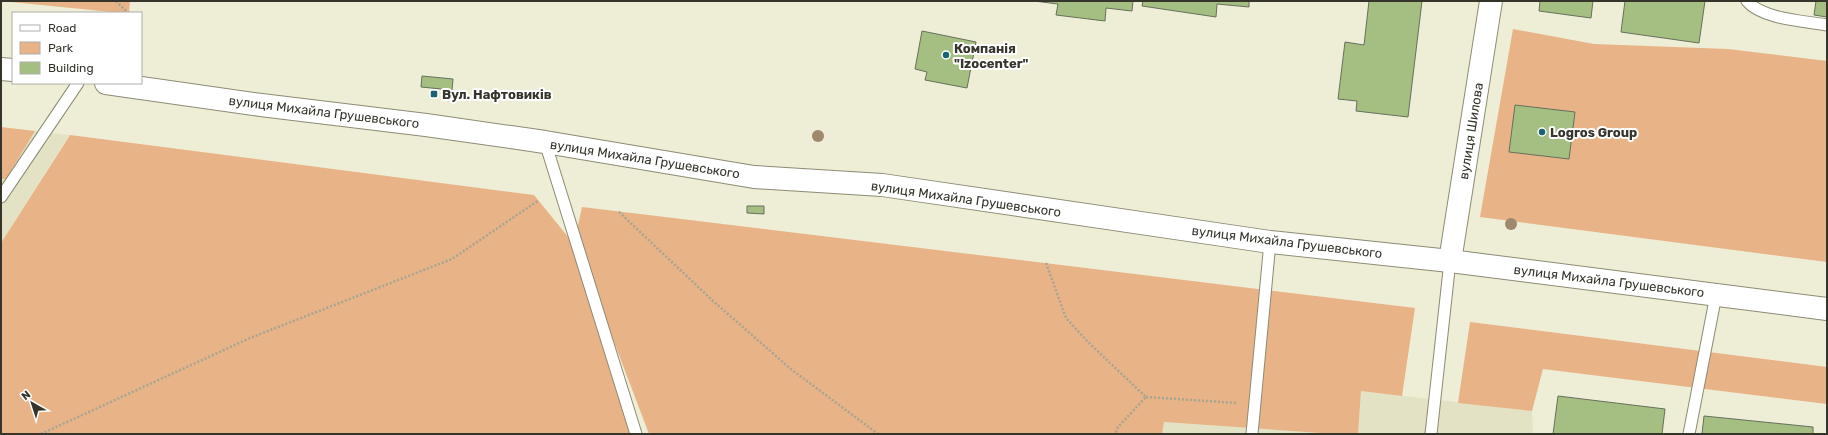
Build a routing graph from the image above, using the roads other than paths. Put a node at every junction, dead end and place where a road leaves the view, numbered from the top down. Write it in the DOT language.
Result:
graph roads {
  1 [pos="1492,1"];
  2 [pos="1746,1"];
  3 [pos="1827,25"];
  4 [pos="1,69"];
  5 [pos="12,70"];
  6 [pos="77,84"];
  7 [pos="113,84"];
  8 [pos="545,142"];
  9 [pos="1,198"];
  10 [pos="1270,242"];
  11 [pos="1450,261"];
  12 [pos="1716,295"];
  13 [pos="1827,309"];
  14 [pos="636,434"];
  15 [pos="1252,434"];
  16 [pos="1431,434"];
  17 [pos="1689,434"];
  1 -- 11 [label="main road, вулиця Шилова"];
  2 -- 3 [label="lane"];
  4 -- 5 [label="main road"];
  6 -- 9 [label="lane"];
  7 -- 8 [label="main road, вулиця Михайла Грушевського"];
  8 -- 10 [label="main road, вулиця Михайла Грушевського"];
  8 -- 14 [label="lane"];
  10 -- 11 [label="main road, вулиця Михайла Грушевського"];
  10 -- 15 [label="lane"];
  11 -- 12 [label="main road, вулиця Михайла Грушевського"];
  11 -- 16 [label="lane"];
  12 -- 13 [label="main road, вулиця Михайла Грушевського"];
  12 -- 17 [label="lane"];
}
